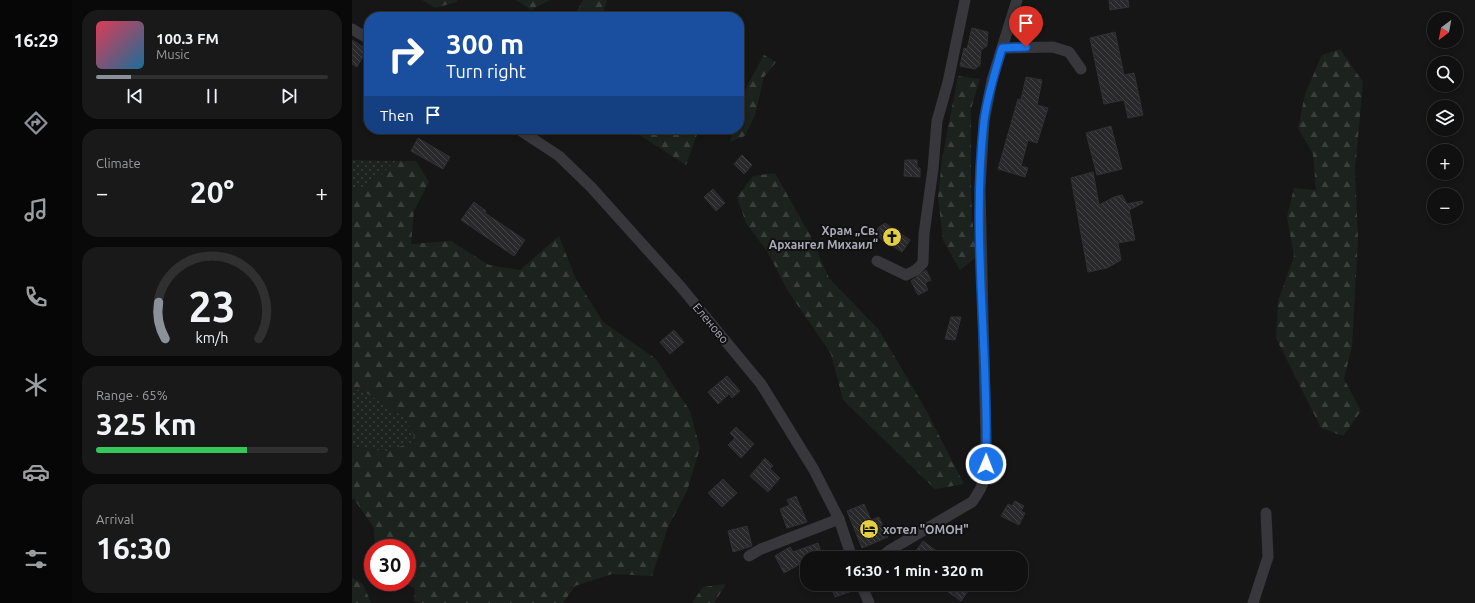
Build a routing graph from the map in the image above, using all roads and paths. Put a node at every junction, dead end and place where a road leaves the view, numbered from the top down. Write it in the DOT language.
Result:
graph roads {
  1 [pos="965,0"];
  2 [pos="1017,0"];
  3 [pos="352,29"];
  4 [pos="364,36"];
  5 [pos="1002,48"];
  6 [pos="1081,69"];
  7 [pos="526,134"];
  8 [pos="877,261"];
  9 [pos="1266,513"];
  10 [pos="839,519"];
  11 [pos="850,551"];
  12 [pos="889,551"];
  13 [pos="749,556"];
  14 [pos="864,591"];
  15 [pos="869,603"];
  16 [pos="1253,603"];
  1 -- 8 [label="street"];
  2 -- 5 [label="street"];
  3 -- 4 [label="street"];
  5 -- 6 [label="street"];
  5 -- 12 [label="street"];
  7 -- 10 [label="street, Еленово"];
  9 -- 16 [label="street"];
  10 -- 11 [label="street, Еленово"];
  10 -- 13 [label="street"];
  14 -- 15 [label="street"];
}
